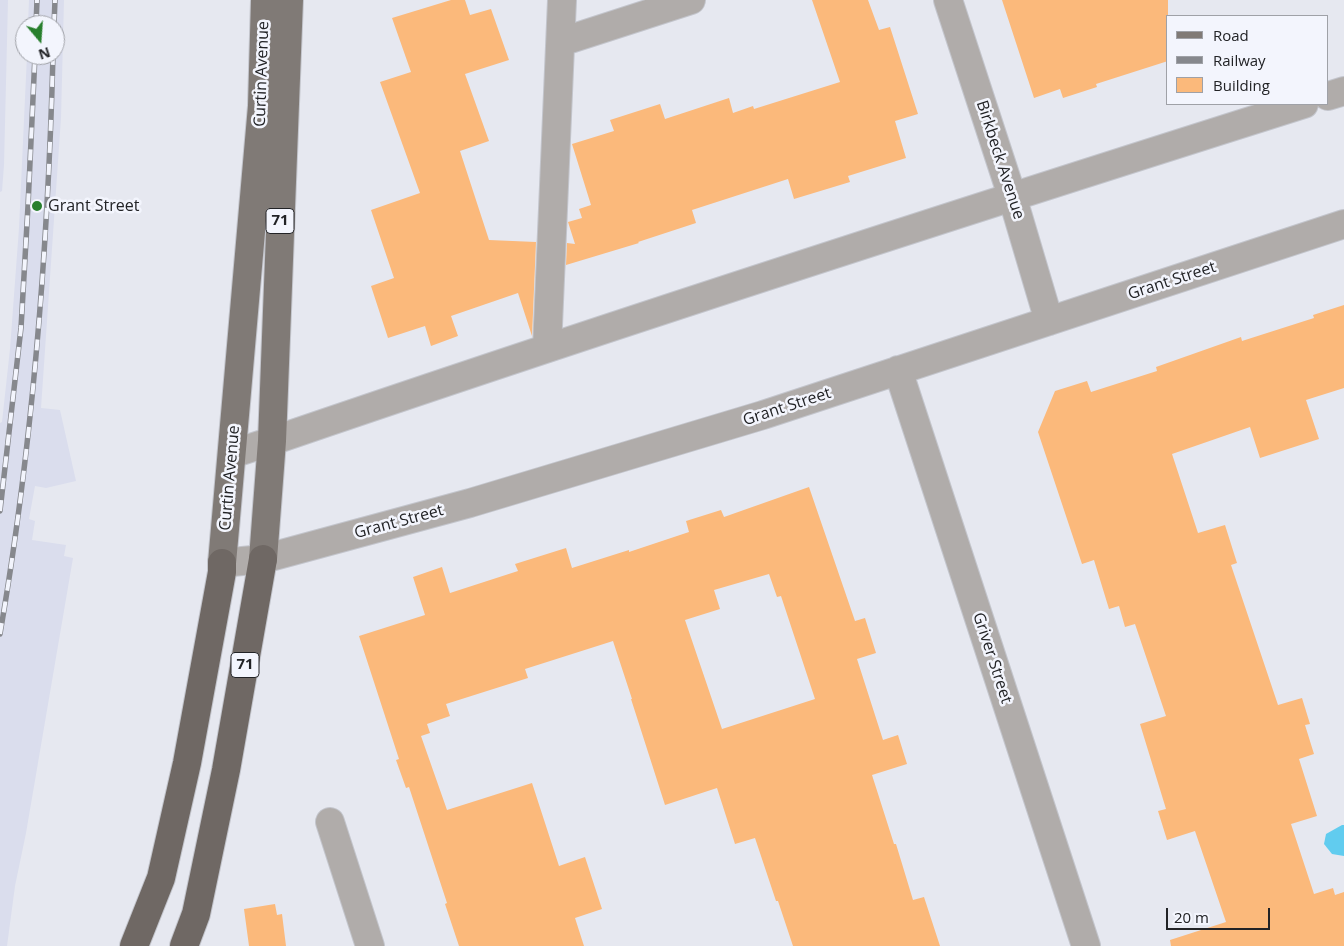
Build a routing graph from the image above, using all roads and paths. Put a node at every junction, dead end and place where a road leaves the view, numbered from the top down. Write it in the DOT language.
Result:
graph roads {
  1 [pos="265,0"];
  2 [pos="289,0"];
  3 [pos="562,0"];
  4 [pos="691,0"];
  5 [pos="948,0"];
  6 [pos="561,42"];
  7 [pos="1344,91"];
  8 [pos="1329,96"];
  9 [pos="1301,105"];
  10 [pos="1012,196"];
  11 [pos="1344,224"];
  12 [pos="1049,321"];
  13 [pos="547,348"];
  14 [pos="898,370"];
  15 [pos="272,442"];
  16 [pos="232,454"];
  17 [pos="263,559"];
  18 [pos="222,563"];
  19 [pos="330,822"];
  20 [pos="134,946"];
  21 [pos="184,946"];
  22 [pos="370,946"];
  23 [pos="1086,946"];
  1 -- 16 [label="main road, Curtin Avenue / 71"];
  2 -- 15 [label="main road, Curtin Avenue / 71"];
  3 -- 6 [label="street"];
  4 -- 6 [label="street"];
  5 -- 10 [label="street, Birkbeck Avenue"];
  6 -- 13 [label="street"];
  7 -- 8 [label="street"];
  9 -- 10 [label="street"];
  10 -- 12 [label="street, Birkbeck Avenue"];
  10 -- 13 [label="street"];
  11 -- 12 [label="street, Grant Street"];
  12 -- 14 [label="street, Grant Street"];
  13 -- 15 [label="street"];
  14 -- 17 [label="street, Grant Street"];
  14 -- 23 [label="street, Griver Street"];
  15 -- 16 [label="street"];
  15 -- 17 [label="main road, Curtin Avenue / 71"];
  16 -- 18 [label="main road, Curtin Avenue / 71"];
  17 -- 18 [label="street, Grant Street"];
  17 -- 21 [label="highway, Curtin Avenue / 71"];
  18 -- 20 [label="highway, Curtin Avenue / 71"];
  19 -- 22 [label="street"];
}
